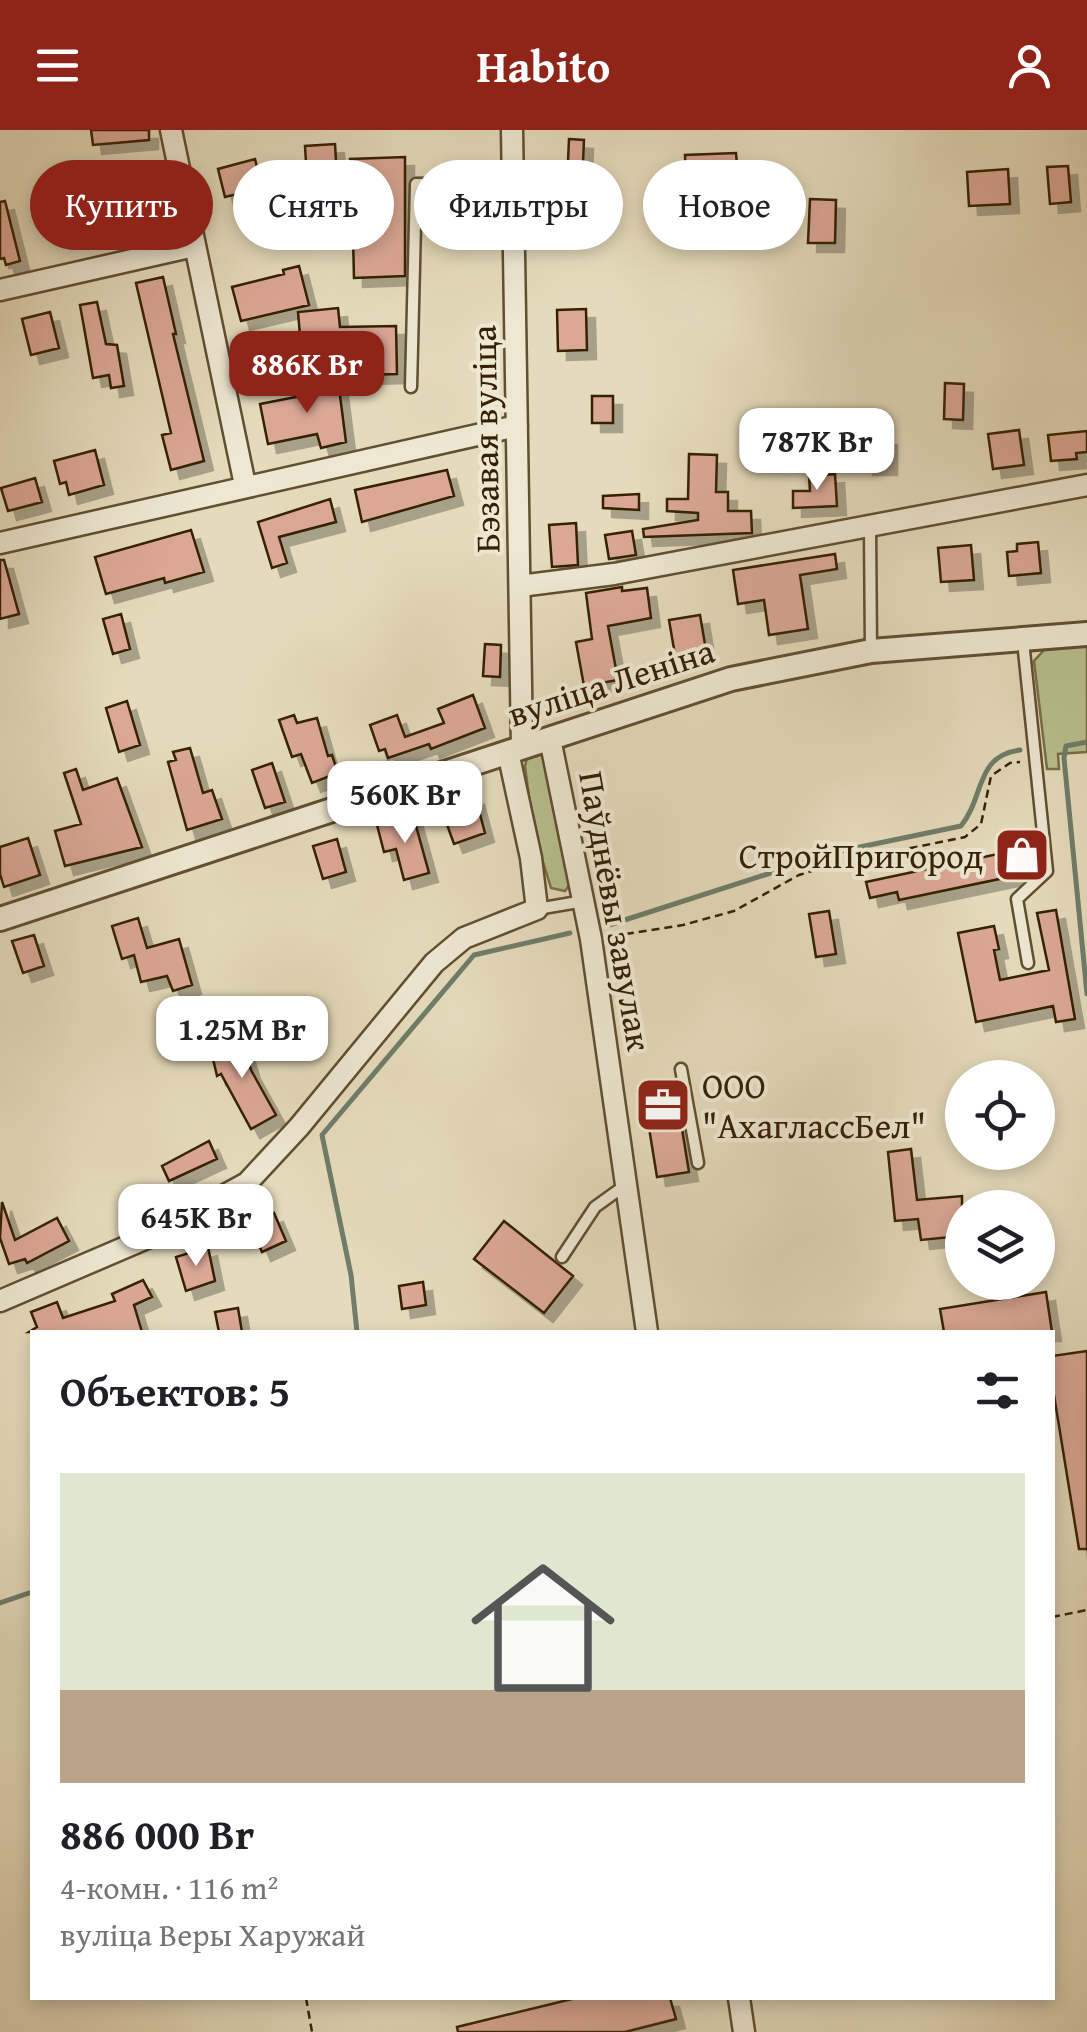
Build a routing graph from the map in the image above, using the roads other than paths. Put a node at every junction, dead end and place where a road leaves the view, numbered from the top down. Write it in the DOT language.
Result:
graph roads {
  1 [pos="171,130"];
  2 [pos="512,130"];
  3 [pos="177,160"];
  4 [pos="512,160"];
  5 [pos="176,250"];
  6 [pos="195,250"];
  7 [pos="414,250"];
  8 [pos="513,250"];
  9 [pos="0,290"];
  10 [pos="411,386"];
  11 [pos="517,426"];
  12 [pos="245,485"];
  13 [pos="1087,485"];
  14 [pos="870,528"];
  15 [pos="0,543"];
  16 [pos="520,586"];
  17 [pos="1087,634"];
  18 [pos="1022,640"];
  19 [pos="871,651"];
  20 [pos="550,739"];
  21 [pos="515,749"];
  22 [pos="584,901"];
  23 [pos="537,909"];
  24 [pos="0,918"];
  25 [pos="1028,963"];
  26 [pos="681,1069"];
  27 [pos="698,1164"];
  28 [pos="627,1184"];
  29 [pos="562,1256"];
  30 [pos="0,1301"];
  31 [pos="647,1330"];
  32 [pos="739,2000"];
  33 [pos="744,2032"];
  1 -- 3 [label="street"];
  2 -- 4 [label="street, Бэзавая вуліца"];
  5 -- 9 [label="street"];
  6 -- 12 [label="street"];
  7 -- 10 [label="lane"];
  8 -- 11 [label="street, Бэзавая вуліца"];
  11 -- 12 [label="street"];
  11 -- 16 [label="street, Бэзавая вуліца"];
  12 -- 15 [label="street"];
  13 -- 14 [label="street"];
  14 -- 16 [label="street"];
  14 -- 19 [label="lane"];
  16 -- 21 [label="street, Бэзавая вуліца"];
  17 -- 18 [label="street, вуліца Леніна"];
  18 -- 19 [label="street, вуліца Леніна"];
  18 -- 25 [label="lane"];
  19 -- 20 [label="street, вуліца Леніна"];
  20 -- 21 [label="street, вуліца Леніна"];
  20 -- 22 [label="street, Паўднёвы завулак"];
  21 -- 23 [label="street, Бэзавая вуліца"];
  21 -- 24 [label="street, вуліца Леніна"];
  22 -- 23 [label="lane"];
  22 -- 28 [label="street, Паўднёвы завулак"];
  23 -- 30 [label="street"];
  26 -- 27 [label="lane"];
  28 -- 29 [label="lane"];
  28 -- 31 [label="street, Паўднёвы завулак"];
  32 -- 33 [label="street"];
}
